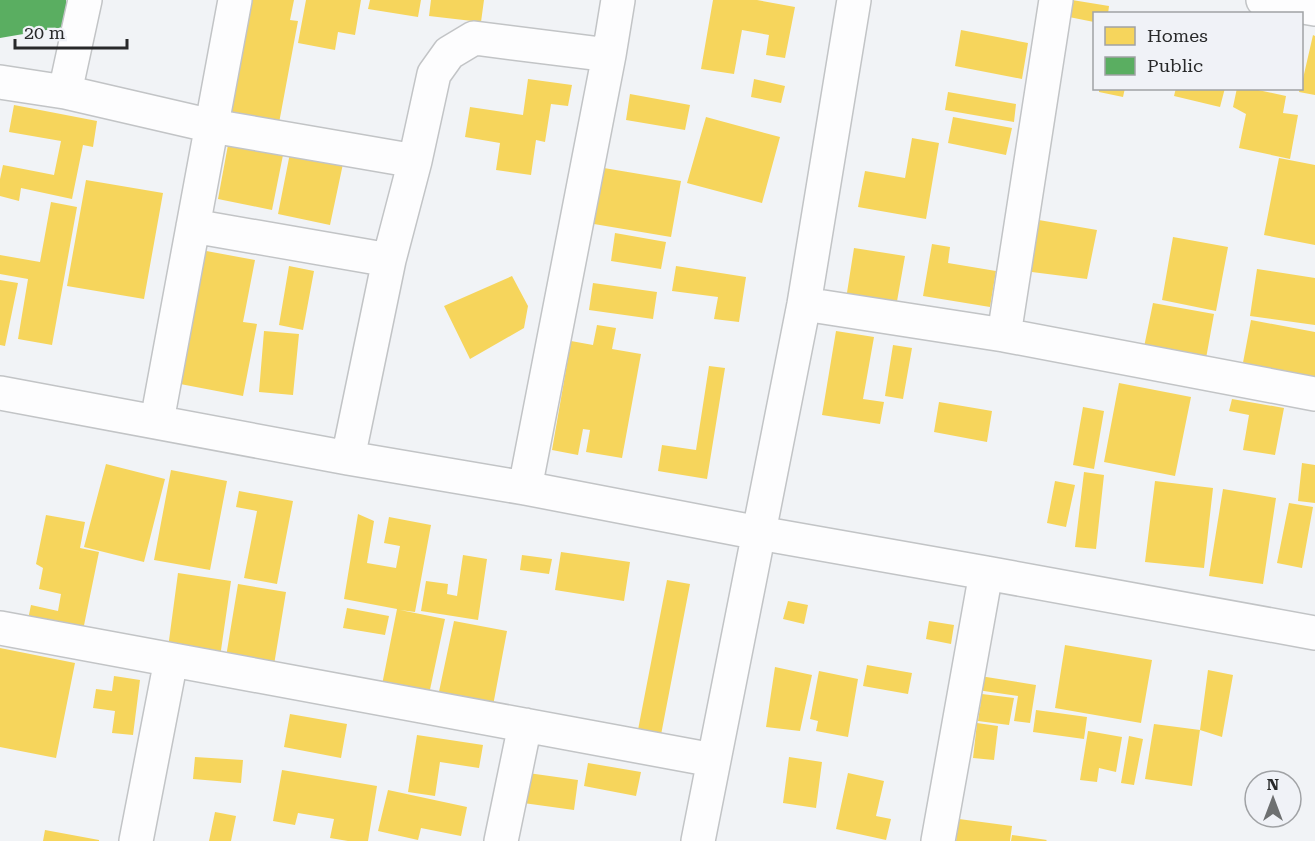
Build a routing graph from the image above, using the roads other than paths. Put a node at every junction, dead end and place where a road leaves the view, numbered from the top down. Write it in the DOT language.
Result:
graph roads {
  1 [pos="85,0"];
  2 [pos="235,0"];
  3 [pos="618,0"];
  4 [pos="854,0"];
  5 [pos="1056,0"];
  6 [pos="1263,0"];
  7 [pos="1315,9"];
  8 [pos="609,55"];
  9 [pos="0,82"];
  10 [pos="65,92"];
  11 [pos="212,126"];
  12 [pos="416,161"];
  13 [pos="193,226"];
  14 [pos="389,260"];
  15 [pos="804,304"];
  16 [pos="1004,335"];
  17 [pos="0,393"];
  18 [pos="1315,394"];
  19 [pos="158,421"];
  20 [pos="348,458"];
  21 [pos="525,488"];
  22 [pos="759,533"];
  23 [pos="986,573"];
  24 [pos="0,628"];
  25 [pos="1315,633"];
  26 [pos="171,660"];
  27 [pos="525,725"];
  28 [pos="713,760"];
  29 [pos="136,841"];
  30 [pos="501,841"];
  31 [pos="698,841"];
  32 [pos="938,841"];
  1 -- 10 [label="street"];
  2 -- 11 [label="street"];
  3 -- 8 [label="street"];
  4 -- 15 [label="street"];
  5 -- 16 [label="street"];
  6 -- 7 [label="street"];
  8 -- 12 [label="street"];
  8 -- 21 [label="street"];
  9 -- 10 [label="street"];
  10 -- 11 [label="street"];
  11 -- 12 [label="street"];
  11 -- 13 [label="street"];
  12 -- 14 [label="street"];
  13 -- 14 [label="street"];
  13 -- 19 [label="street"];
  14 -- 20 [label="street"];
  15 -- 16 [label="street"];
  15 -- 22 [label="street"];
  16 -- 18 [label="street"];
  17 -- 19 [label="street"];
  19 -- 20 [label="street"];
  20 -- 21 [label="street"];
  21 -- 22 [label="street"];
  22 -- 23 [label="street"];
  22 -- 28 [label="street"];
  23 -- 25 [label="street"];
  23 -- 32 [label="street"];
  24 -- 26 [label="street"];
  26 -- 27 [label="street"];
  26 -- 29 [label="street"];
  27 -- 28 [label="street"];
  27 -- 30 [label="street"];
  28 -- 31 [label="street"];
}
